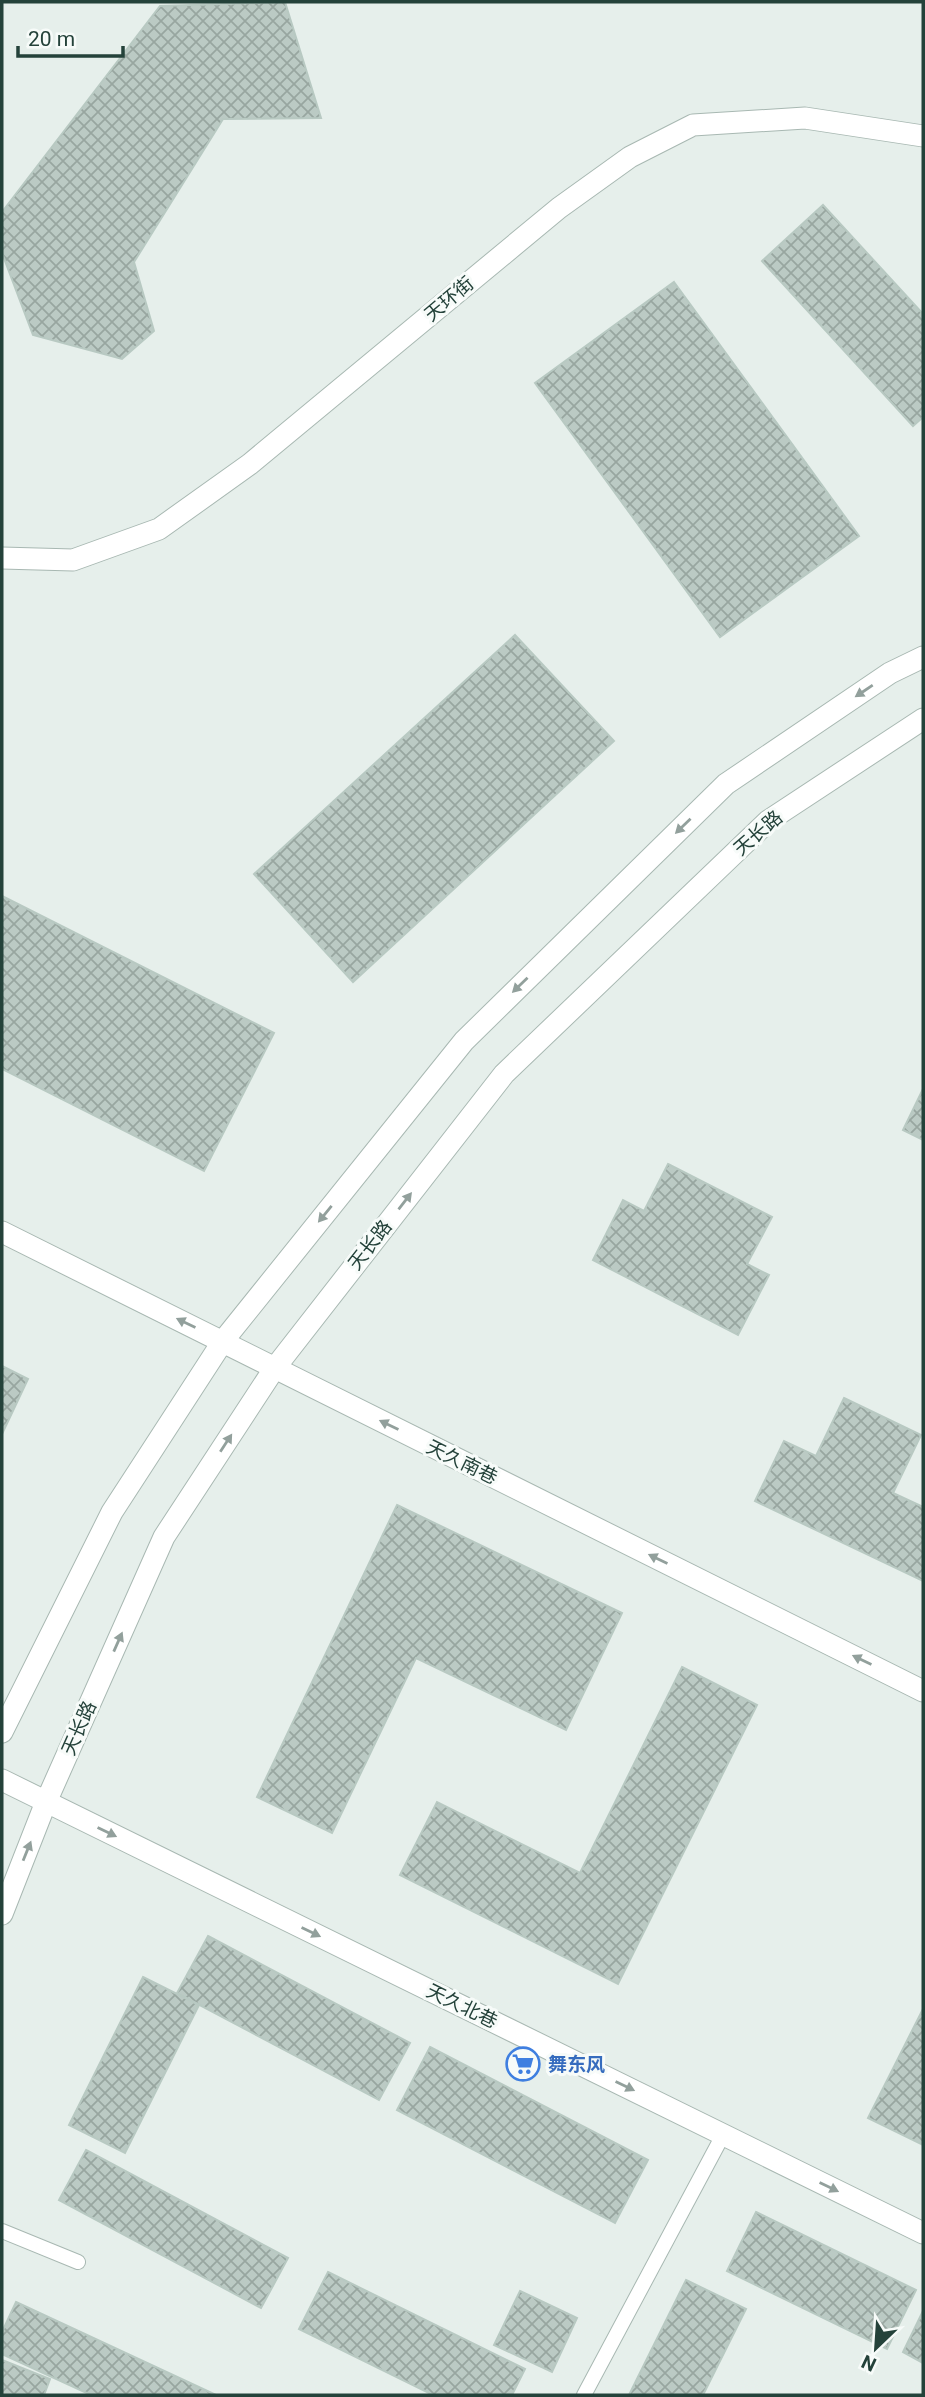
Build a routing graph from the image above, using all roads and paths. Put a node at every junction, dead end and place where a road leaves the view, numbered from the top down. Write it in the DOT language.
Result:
graph roads {
  1 [pos="923,135"];
  2 [pos="2,558"];
  3 [pos="923,657"];
  4 [pos="923,719"];
  5 [pos="2,1233"];
  6 [pos="223,1342"];
  7 [pos="274,1368"];
  8 [pos="923,1691"];
  9 [pos="2,1732"];
  10 [pos="2,1780"];
  11 [pos="46,1802"];
  12 [pos="2,1914"];
  13 [pos="723,2135"];
  14 [pos="2,2231"];
  15 [pos="923,2233"];
  16 [pos="78,2262"];
  17 [pos="584,2395"];
  1 -- 2 [label="street, 天环街"];
  3 -- 6 [label="street, one-way"];
  7 -- 4 [label="street, 天长路, one-way"];
  6 -- 5 [label="street, 天久南巷, one-way"];
  6 -- 7 [label="street, 天久南巷"];
  6 -- 9 [label="street"];
  8 -- 7 [label="street, 天久南巷, one-way"];
  11 -- 7 [label="street, 天长路, one-way"];
  10 -- 11 [label="street, 天久北巷"];
  12 -- 11 [label="street, 天长路, one-way"];
  11 -- 13 [label="street, 天久北巷, one-way"];
  13 -- 15 [label="street, 天久北巷, one-way"];
  13 -- 17 [label="lane"];
  14 -- 16 [label="lane"];
}
